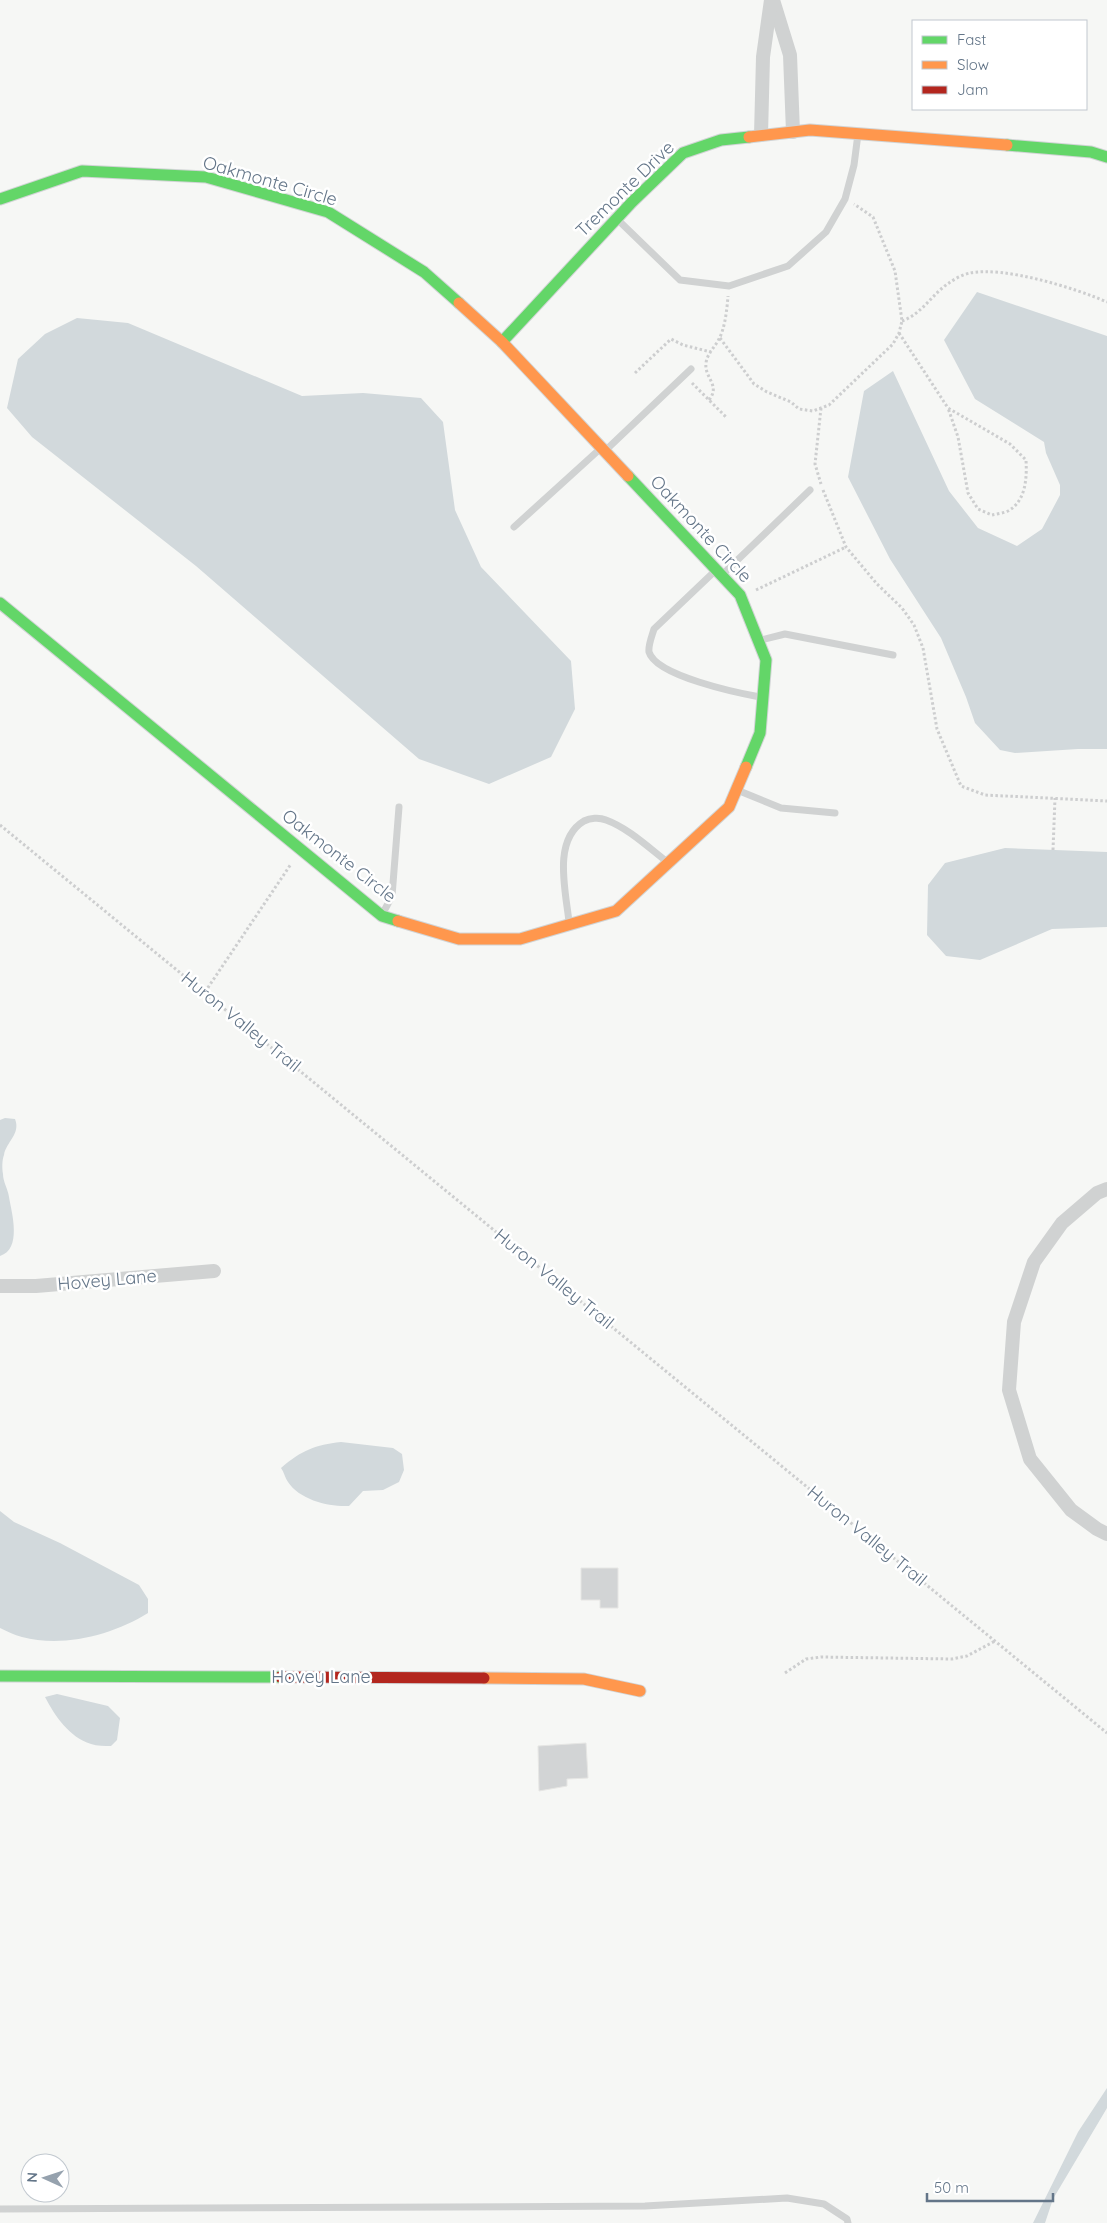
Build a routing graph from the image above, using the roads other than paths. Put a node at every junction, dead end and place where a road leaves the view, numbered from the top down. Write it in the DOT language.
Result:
graph roads {
  1 [pos="772,0"];
  2 [pos="793,132"];
  3 [pos="858,134"];
  4 [pos="761,136"];
  5 [pos="1107,157"];
  6 [pos="0,199"];
  7 [pos="617,219"];
  8 [pos="502,342"];
  9 [pos="691,369"];
  10 [pos="603,450"];
  11 [pos="810,490"];
  12 [pos="514,527"];
  13 [pos="719,573"];
  14 [pos="0,603"];
  15 [pos="758,641"];
  16 [pos="893,655"];
  17 [pos="763,698"];
  18 [pos="736,790"];
  19 [pos="399,807"];
  20 [pos="835,813"];
  21 [pos="669,863"];
  22 [pos="382,916"];
  23 [pos="569,925"];
  24 [pos="1107,1189"];
  25 [pos="214,1271"];
  26 [pos="0,1286"];
  27 [pos="1107,1534"];
  28 [pos="0,1676"];
  29 [pos="640,1691"];
  30 [pos="0,2209"];
  31 [pos="848,2223"];
  1 -- 2 [label="street"];
  1 -- 4 [label="street"];
  2 -- 3 [label="street, Tremonte Drive"];
  2 -- 4 [label="street, Tremonte Drive"];
  3 -- 5 [label="street, Tremonte Drive"];
  3 -- 7 [label="lane"];
  4 -- 7 [label="street, Tremonte Drive"];
  6 -- 8 [label="street, Oakmonte Circle"];
  7 -- 8 [label="street, Tremonte Drive"];
  8 -- 10 [label="street, Oakmonte Circle"];
  9 -- 10 [label="lane"];
  10 -- 12 [label="lane"];
  10 -- 13 [label="street, Oakmonte Circle"];
  11 -- 13 [label="lane"];
  13 -- 15 [label="street, Oakmonte Circle"];
  13 -- 17 [label="lane"];
  14 -- 22 [label="street, Oakmonte Circle"];
  15 -- 16 [label="lane"];
  15 -- 17 [label="street, Oakmonte Circle"];
  17 -- 18 [label="street, Oakmonte Circle"];
  18 -- 20 [label="lane"];
  18 -- 21 [label="street, Oakmonte Circle"];
  19 -- 22 [label="lane"];
  21 -- 23 [label="street, Oakmonte Circle"];
  21 -- 23 [label="lane"];
  22 -- 23 [label="street, Oakmonte Circle"];
  24 -- 27 [label="street"];
  25 -- 26 [label="street, Hovey Lane"];
  28 -- 29 [label="street, Hovey Lane"];
  30 -- 31 [label="lane"];
}
